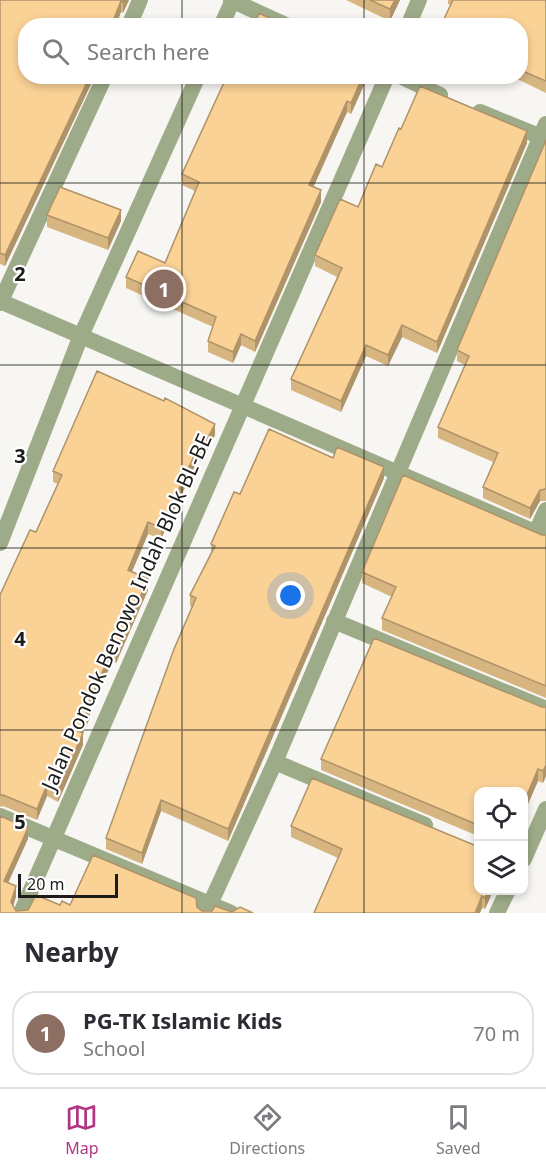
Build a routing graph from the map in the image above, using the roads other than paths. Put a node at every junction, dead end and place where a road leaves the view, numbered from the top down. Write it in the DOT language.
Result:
graph roads {
  1 [pos="140,0"];
  2 [pos="232,0"];
  3 [pos="419,0"];
  4 [pos="132,18"];
  5 [pos="224,18"];
  6 [pos="271,18"];
  7 [pos="411,18"];
  8 [pos="101,84"];
  9 [pos="194,84"];
  10 [pos="383,84"];
  11 [pos="417,84"];
  12 [pos="544,133"];
  13 [pos="0,302"];
  14 [pos="80,338"];
  15 [pos="243,405"];
  16 [pos="399,472"];
  17 [pos="546,510"];
  18 [pos="541,535"];
  19 [pos="0,543"];
  20 [pos="334,621"];
  21 [pos="546,710"];
  22 [pos="275,762"];
  23 [pos="546,808"];
  24 [pos="0,816"];
  25 [pos="436,829"];
  26 [pos="53,837"];
  27 [pos="528,850"];
  28 [pos="506,895"];
  29 [pos="208,908"];
  30 [pos="21,913"];
  31 [pos="231,913"];
  32 [pos="497,913"];
  1 -- 4 [label="street"];
  2 -- 5 [label="street"];
  2 -- 6 [label="street"];
  3 -- 7 [label="street"];
  8 -- 13 [label="street"];
  9 -- 14 [label="street"];
  10 -- 15 [label="street, Jalan Pondok Benowo Indah Blok BL-BE"];
  11 -- 12 [label="street"];
  12 -- 16 [label="street"];
  13 -- 14 [label="street"];
  14 -- 15 [label="street"];
  14 -- 19 [label="street"];
  15 -- 16 [label="street"];
  15 -- 26 [label="street, Jalan Pondok Benowo Indah Blok BL-BE"];
  16 -- 18 [label="street"];
  16 -- 20 [label="street"];
  17 -- 18 [label="street"];
  20 -- 21 [label="street"];
  20 -- 22 [label="street"];
  22 -- 25 [label="street"];
  22 -- 29 [label="street"];
  23 -- 27 [label="street"];
  24 -- 26 [label="street"];
  26 -- 29 [label="street"];
  26 -- 30 [label="street, Jalan Pondok Benowo Indah Blok BL-BE"];
  28 -- 32 [label="street"];
  29 -- 31 [label="street"];
}
